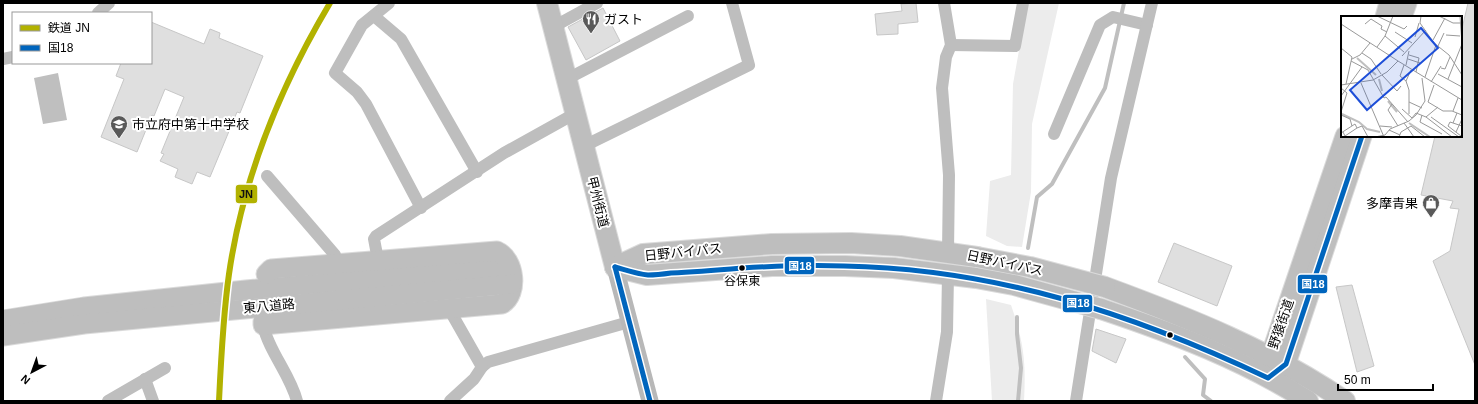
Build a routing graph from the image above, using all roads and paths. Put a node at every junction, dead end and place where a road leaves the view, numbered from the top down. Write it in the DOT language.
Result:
graph roads {
  1 [pos="108,3"];
  2 [pos="389,3"];
  3 [pos="547,3"];
  4 [pos="597,3"];
  5 [pos="732,3"];
  6 [pos="944,3"];
  7 [pos="1022,3"];
  8 [pos="1152,3"];
  9 [pos="1389,3"];
  10 [pos="1407,3"];
  11 [pos="99,12"];
  12 [pos="374,16"];
  13 [pos="688,16"];
  14 [pos="1385,16"];
  15 [pos="1402,16"];
  16 [pos="1147,25"];
  17 [pos="553,27"];
  18 [pos="951,45"];
  19 [pos="567,79"];
  20 [pos="576,113"];
  21 [pos="1054,134"];
  22 [pos="1345,137"];
  23 [pos="1362,137"];
  24 [pos="584,146"];
  25 [pos="477,172"];
  26 [pos="267,176"];
  27 [pos="421,208"];
  28 [pos="948,252"];
  29 [pos="378,260"];
  30 [pos="336,264"];
  31 [pos="615,267"];
  32 [pos="266,274"];
  33 [pos="948,274"];
  34 [pos="511,276"];
  35 [pos="192,304"];
  36 [pos="452,308"];
  37 [pos="3,320"];
  38 [pos="629,322"];
  39 [pos="263,323"];
  40 [pos="3,336"];
  41 [pos="1278,360"];
  42 [pos="482,367"];
  43 [pos="165,368"];
  44 [pos="1268,378"];
  45 [pos="145,379"];
  46 [pos="108,401"];
  47 [pos="154,401"];
  48 [pos="297,401"];
  49 [pos="450,401"];
  50 [pos="650,401"];
  51 [pos="936,401"];
  52 [pos="1076,401"];
  53 [pos="1308,401"];
  54 [pos="1345,401"];
  1 -- 11 [label="street"];
  2 -- 12 [label="street"];
  3 -- 17 [label="highway, 甲州街道"];
  4 -- 17 [label="street"];
  5 -- 24 [label="street"];
  6 -- 18 [label="street"];
  7 -- 18 [label="street"];
  8 -- 16 [label="street"];
  9 -- 14 [label="main road"];
  10 -- 15 [label="main road"];
  12 -- 25 [label="street"];
  12 -- 27 [label="street"];
  13 -- 19 [label="street"];
  16 -- 21 [label="street"];
  16 -- 52 [label="street"];
  17 -- 19 [label="highway, 甲州街道"];
  18 -- 28 [label="street"];
  19 -- 20 [label="highway, 甲州街道"];
  20 -- 24 [label="highway, 甲州街道"];
  20 -- 25 [label="street"];
  22 -- 41 [label="main road, 野猿街道"];
  23 -- 41 [label="main road, 野猿街道"];
  24 -- 31 [label="highway, 甲州街道"];
  25 -- 27 [label="street"];
  26 -- 30 [label="street"];
  27 -- 29 [label="street"];
  28 -- 31 [label="highway, 日野バイパス"];
  28 -- 41 [label="highway, 日野バイパス, bridge"];
  29 -- 30 [label="main road"];
  29 -- 34 [label="main road"];
  30 -- 32 [label="main road"];
  31 -- 33 [label="highway, 日野バイパス"];
  31 -- 38 [label="main road, 甲州街道"];
  33 -- 44 [label="highway, 日野バイパス, bridge"];
  33 -- 51 [label="street"];
  34 -- 35 [label="main road, 東八道路"];
  34 -- 36 [label="main road"];
  35 -- 37 [label="main road, 東八道路"];
  35 -- 40 [label="main road, 東八道路"];
  36 -- 39 [label="main road"];
  36 -- 42 [label="street"];
  38 -- 42 [label="street"];
  38 -- 50 [label="main road, 甲州街道"];
  39 -- 48 [label="street"];
  41 -- 44 [label="main road, 野猿街道"];
  41 -- 54 [label="highway, 日野バイパス"];
  42 -- 49 [label="street"];
  43 -- 45 [label="street"];
  44 -- 53 [label="highway, 日野バイパス"];
  45 -- 46 [label="street"];
  45 -- 47 [label="street"];
}
